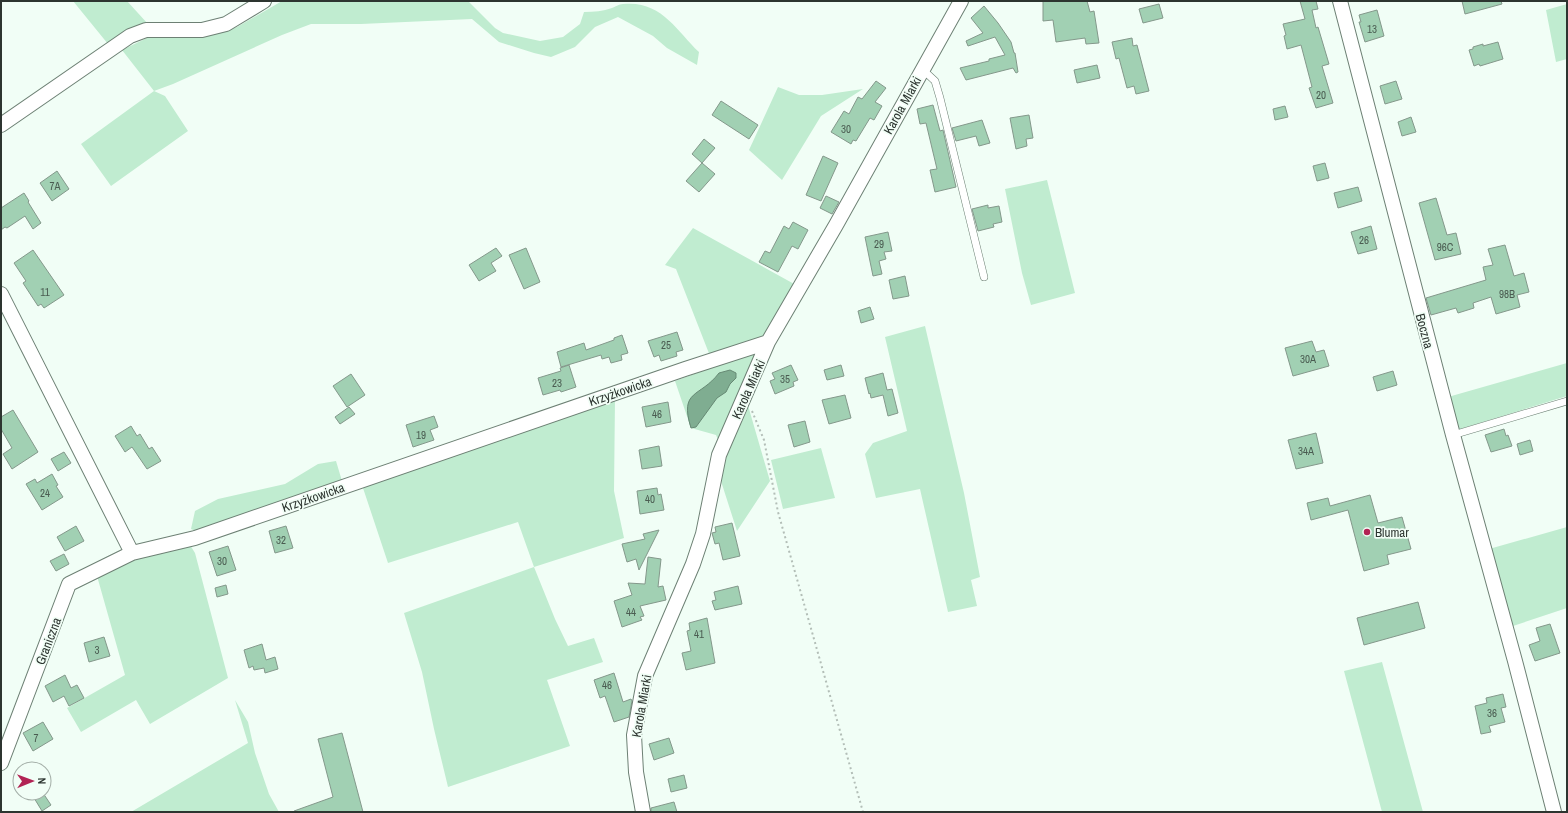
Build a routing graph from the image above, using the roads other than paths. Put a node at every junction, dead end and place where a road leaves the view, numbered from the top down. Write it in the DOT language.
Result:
graph roads {
  1 [pos="264,1"];
  2 [pos="961,1"];
  3 [pos="1340,1"];
  4 [pos="922,69"];
  5 [pos="1,125"];
  6 [pos="984,277"];
  7 [pos="1,294"];
  8 [pos="768,342"];
  9 [pos="1567,401"];
  10 [pos="1453,435"];
  11 [pos="132,553"];
  12 [pos="1,763"];
  13 [pos="643,812"];
  14 [pos="1554,812"];
  1 -- 5 [label="street"];
  2 -- 4 [label="street, Karola Miarki"];
  3 -- 10 [label="street, Boczna"];
  4 -- 6 [label="lane"];
  4 -- 8 [label="street, Karola Miarki"];
  7 -- 11 [label="street"];
  8 -- 11 [label="street, Krzyżkowicka"];
  8 -- 13 [label="street, Karola Miarki"];
  9 -- 10 [label="lane"];
  10 -- 14 [label="street, Boczna"];
  11 -- 12 [label="street, Graniczna"];
}
